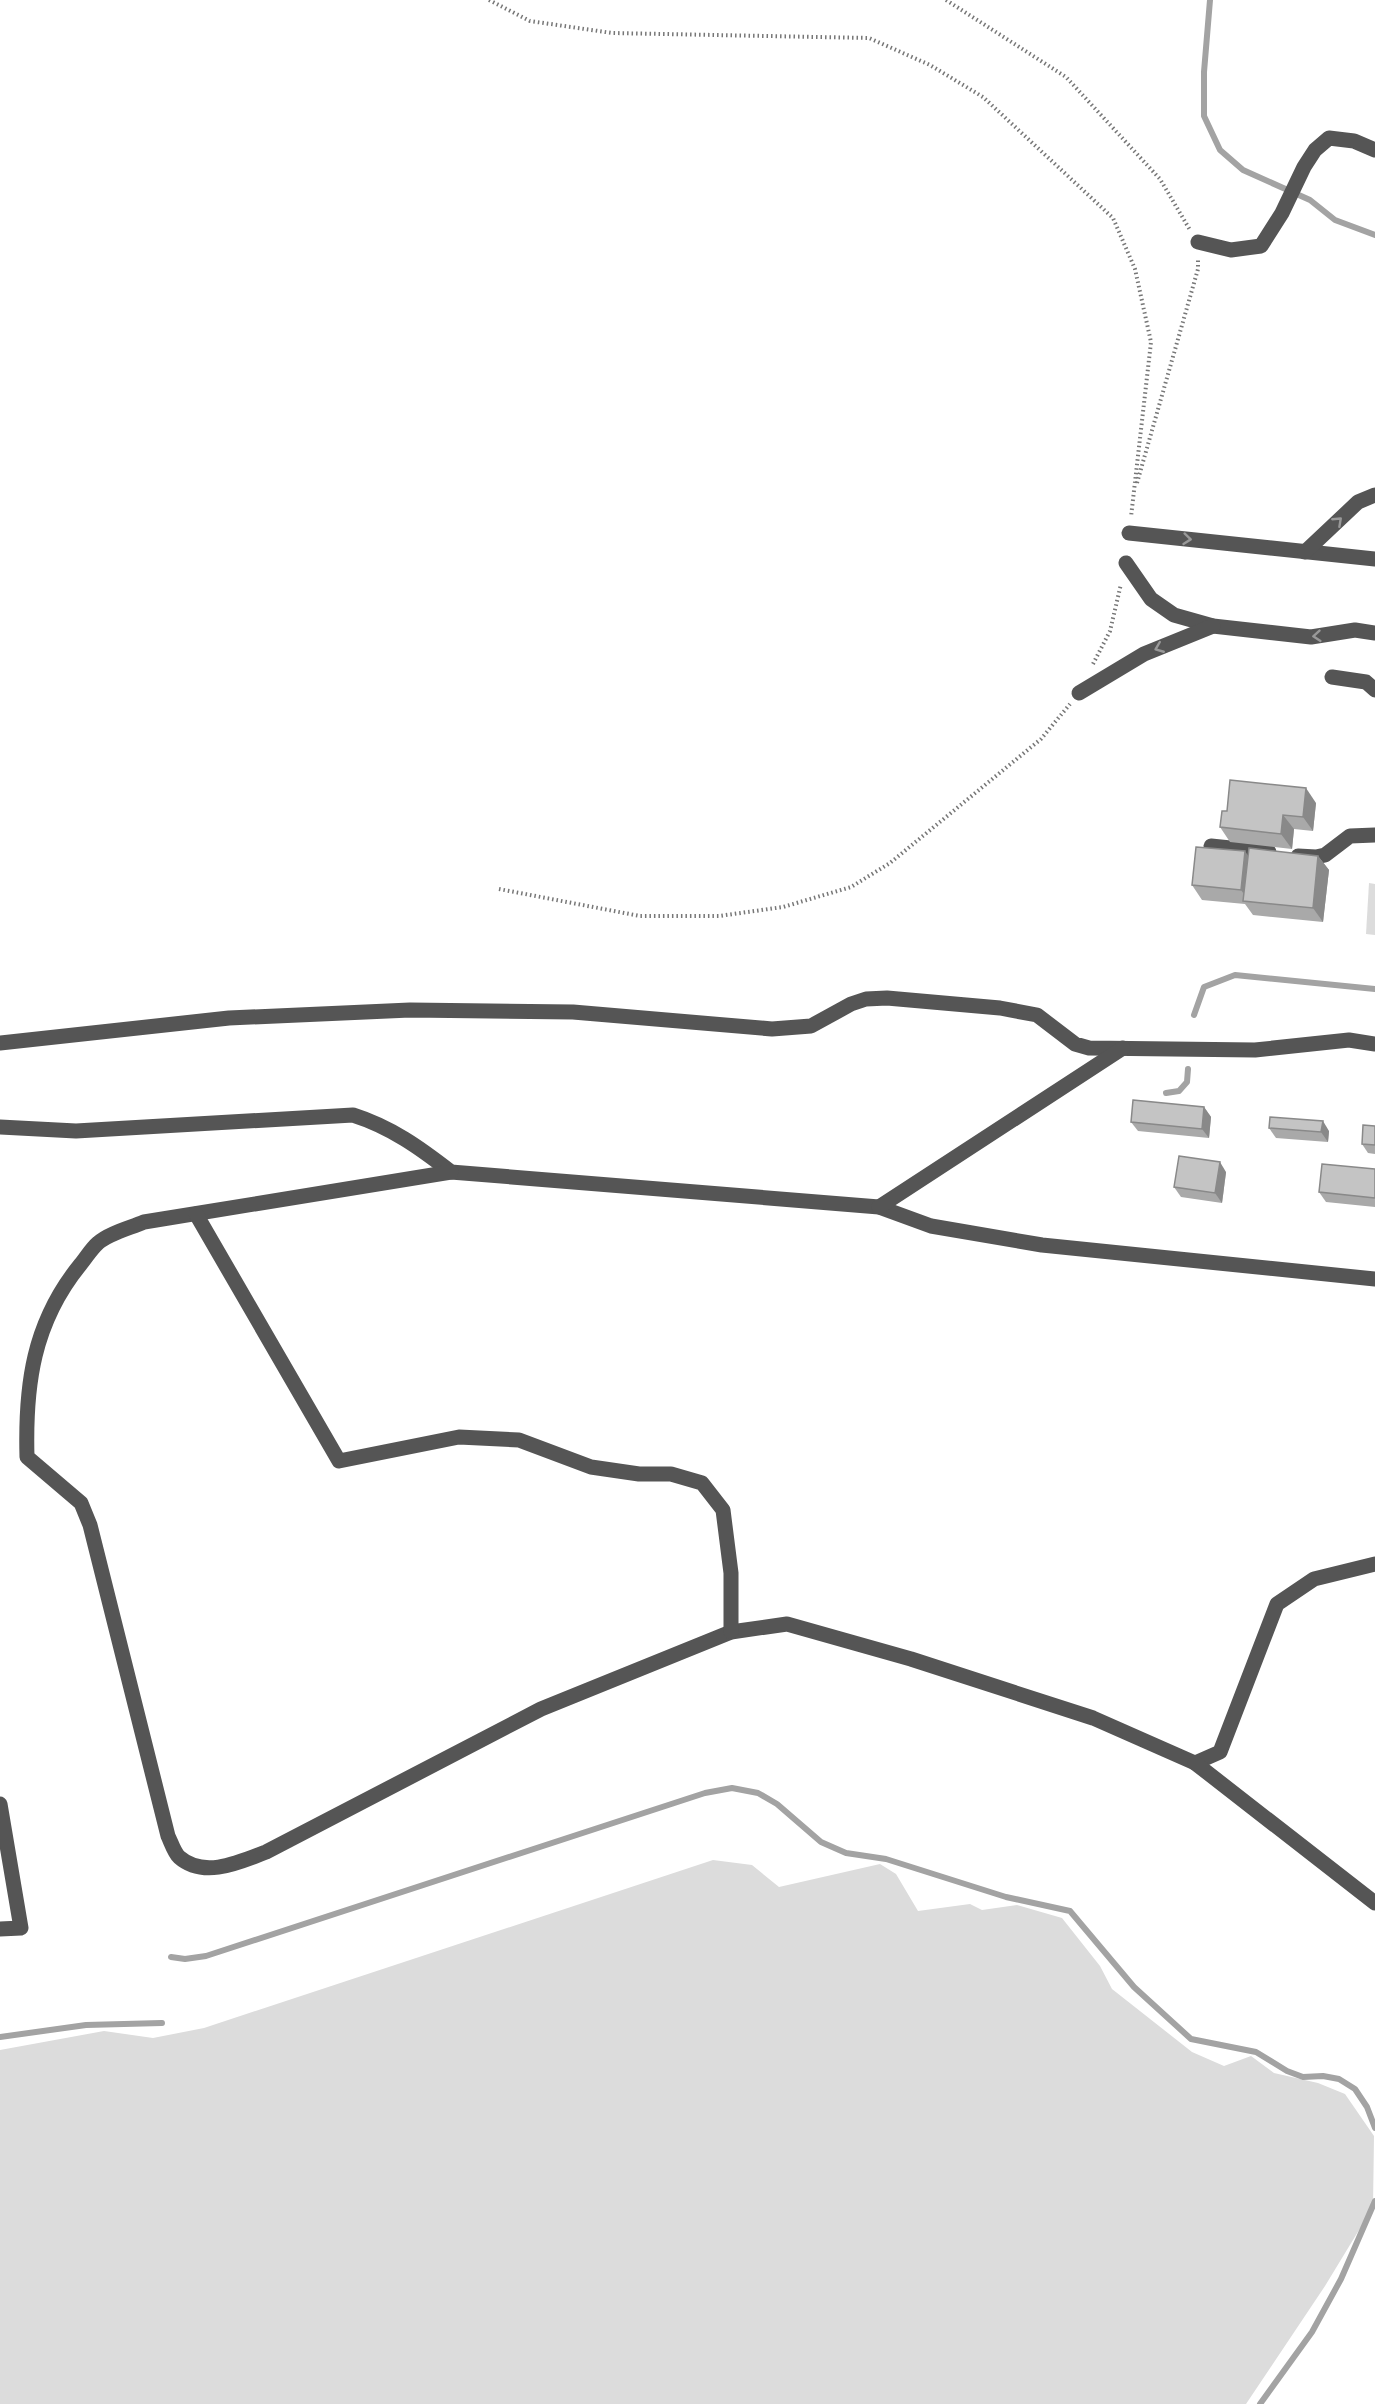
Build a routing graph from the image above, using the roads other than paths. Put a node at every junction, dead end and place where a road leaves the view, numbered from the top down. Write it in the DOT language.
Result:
graph roads {
  1 [pos="1375,150"];
  2 [pos="1198,242"];
  3 [pos="1375,495"];
  4 [pos="1129,533"];
  5 [pos="1305,552"];
  6 [pos="1375,559"];
  7 [pos="1126,563"];
  8 [pos="1213,626"];
  9 [pos="1375,633"];
  10 [pos="1332,677"];
  11 [pos="1375,690"];
  12 [pos="1079,693"];
  13 [pos="1375,835"];
  14 [pos="1211,846"];
  15 [pos="0,1043"];
  16 [pos="1375,1044"];
  17 [pos="1125,1047"];
  18 [pos="0,1127"];
  19 [pos="451,1172"];
  20 [pos="879,1207"];
  21 [pos="196,1214"];
  22 [pos="1375,1279"];
  23 [pos="1375,1564"];
  24 [pos="731,1632"];
  25 [pos="1194,1763"];
  26 [pos="0,1804"];
  27 [pos="1375,1903"];
  28 [pos="0,1929"];
  1 -- 2 [label="lane"];
  5 -- 3 [label="lane, one-way"];
  4 -- 5 [label="lane, one-way"];
  5 -- 6 [label="lane"];
  7 -- 8 [label="lane"];
  9 -- 8 [label="lane, one-way"];
  8 -- 12 [label="lane, one-way"];
  10 -- 11 [label="lane"];
  13 -- 14 [label="lane"];
  15 -- 17 [label="lane"];
  16 -- 17 [label="lane"];
  17 -- 20 [label="lane"];
  18 -- 19 [label="lane"];
  19 -- 20 [label="lane"];
  19 -- 21 [label="lane"];
  20 -- 22 [label="lane"];
  21 -- 24 [label="lane"];
  21 -- 24 [label="lane"];
  23 -- 25 [label="lane"];
  24 -- 25 [label="lane"];
  25 -- 27 [label="lane"];
  26 -- 28 [label="lane"];
}
